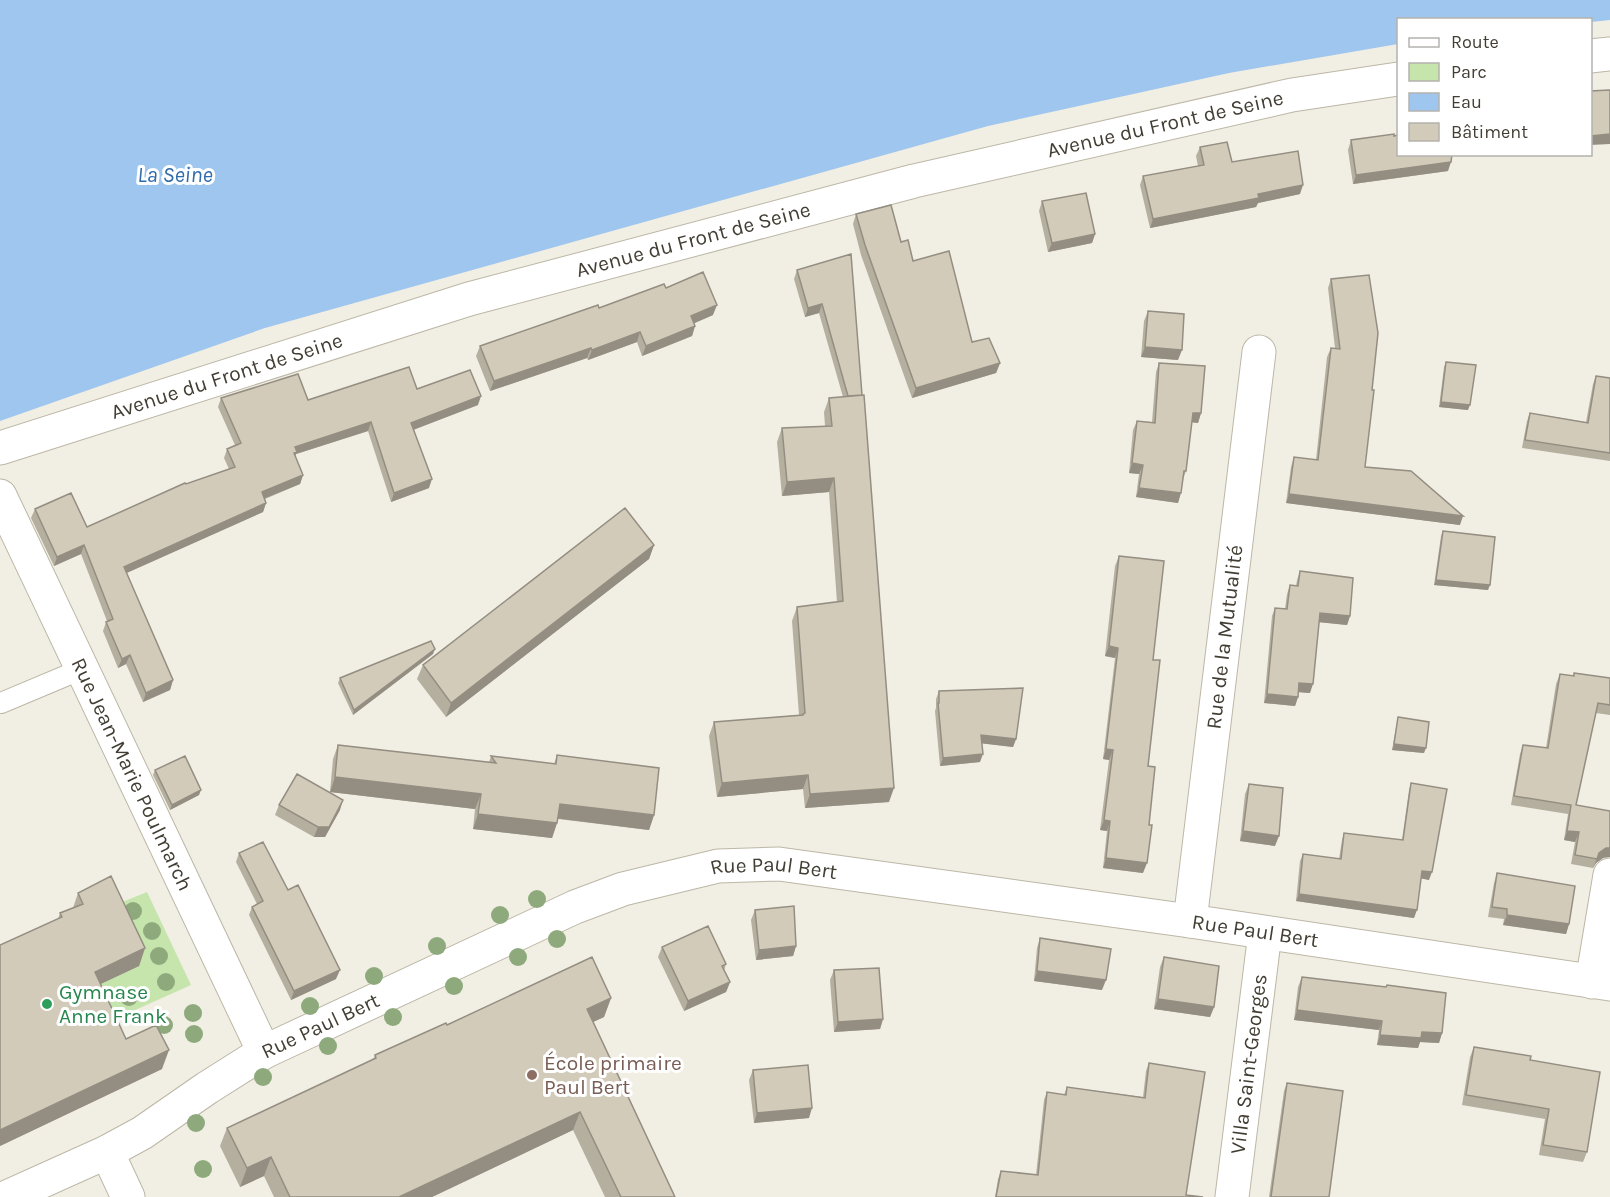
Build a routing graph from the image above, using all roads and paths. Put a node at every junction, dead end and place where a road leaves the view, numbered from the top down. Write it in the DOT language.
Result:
graph roads {
  1 [pos="1610,54"];
  2 [pos="1592,56"];
  3 [pos="1397,79"];
  4 [pos="1259,351"];
  5 [pos="0,448"];
  6 [pos="0,496"];
  7 [pos="82,669"];
  8 [pos="1,704"];
  9 [pos="1610,875"];
  10 [pos="1190,921"];
  11 [pos="1265,933"];
  12 [pos="1601,983"];
  13 [pos="264,1052"];
  14 [pos="107,1152"];
  15 [pos="7,1197"];
  16 [pos="128,1197"];
  17 [pos="1232,1197"];
  1 -- 2 [label="street"];
  3 -- 5 [label="street, Avenue du Front de Seine"];
  4 -- 10 [label="street, Rue de la Mutualité"];
  6 -- 7 [label="street, Rue Jean-Marie Poulmarch"];
  7 -- 8 [label="lane"];
  7 -- 13 [label="street, Rue Jean-Marie Poulmarch"];
  9 -- 12 [label="street"];
  10 -- 11 [label="street, Rue Paul Bert"];
  10 -- 13 [label="street, Rue Paul Bert"];
  11 -- 12 [label="street, Rue Paul Bert"];
  11 -- 17 [label="street, Villa Saint-Georges"];
  13 -- 14 [label="street, Rue Paul Bert"];
  14 -- 15 [label="street, Rue Paul Bert"];
  14 -- 16 [label="street"];
}
